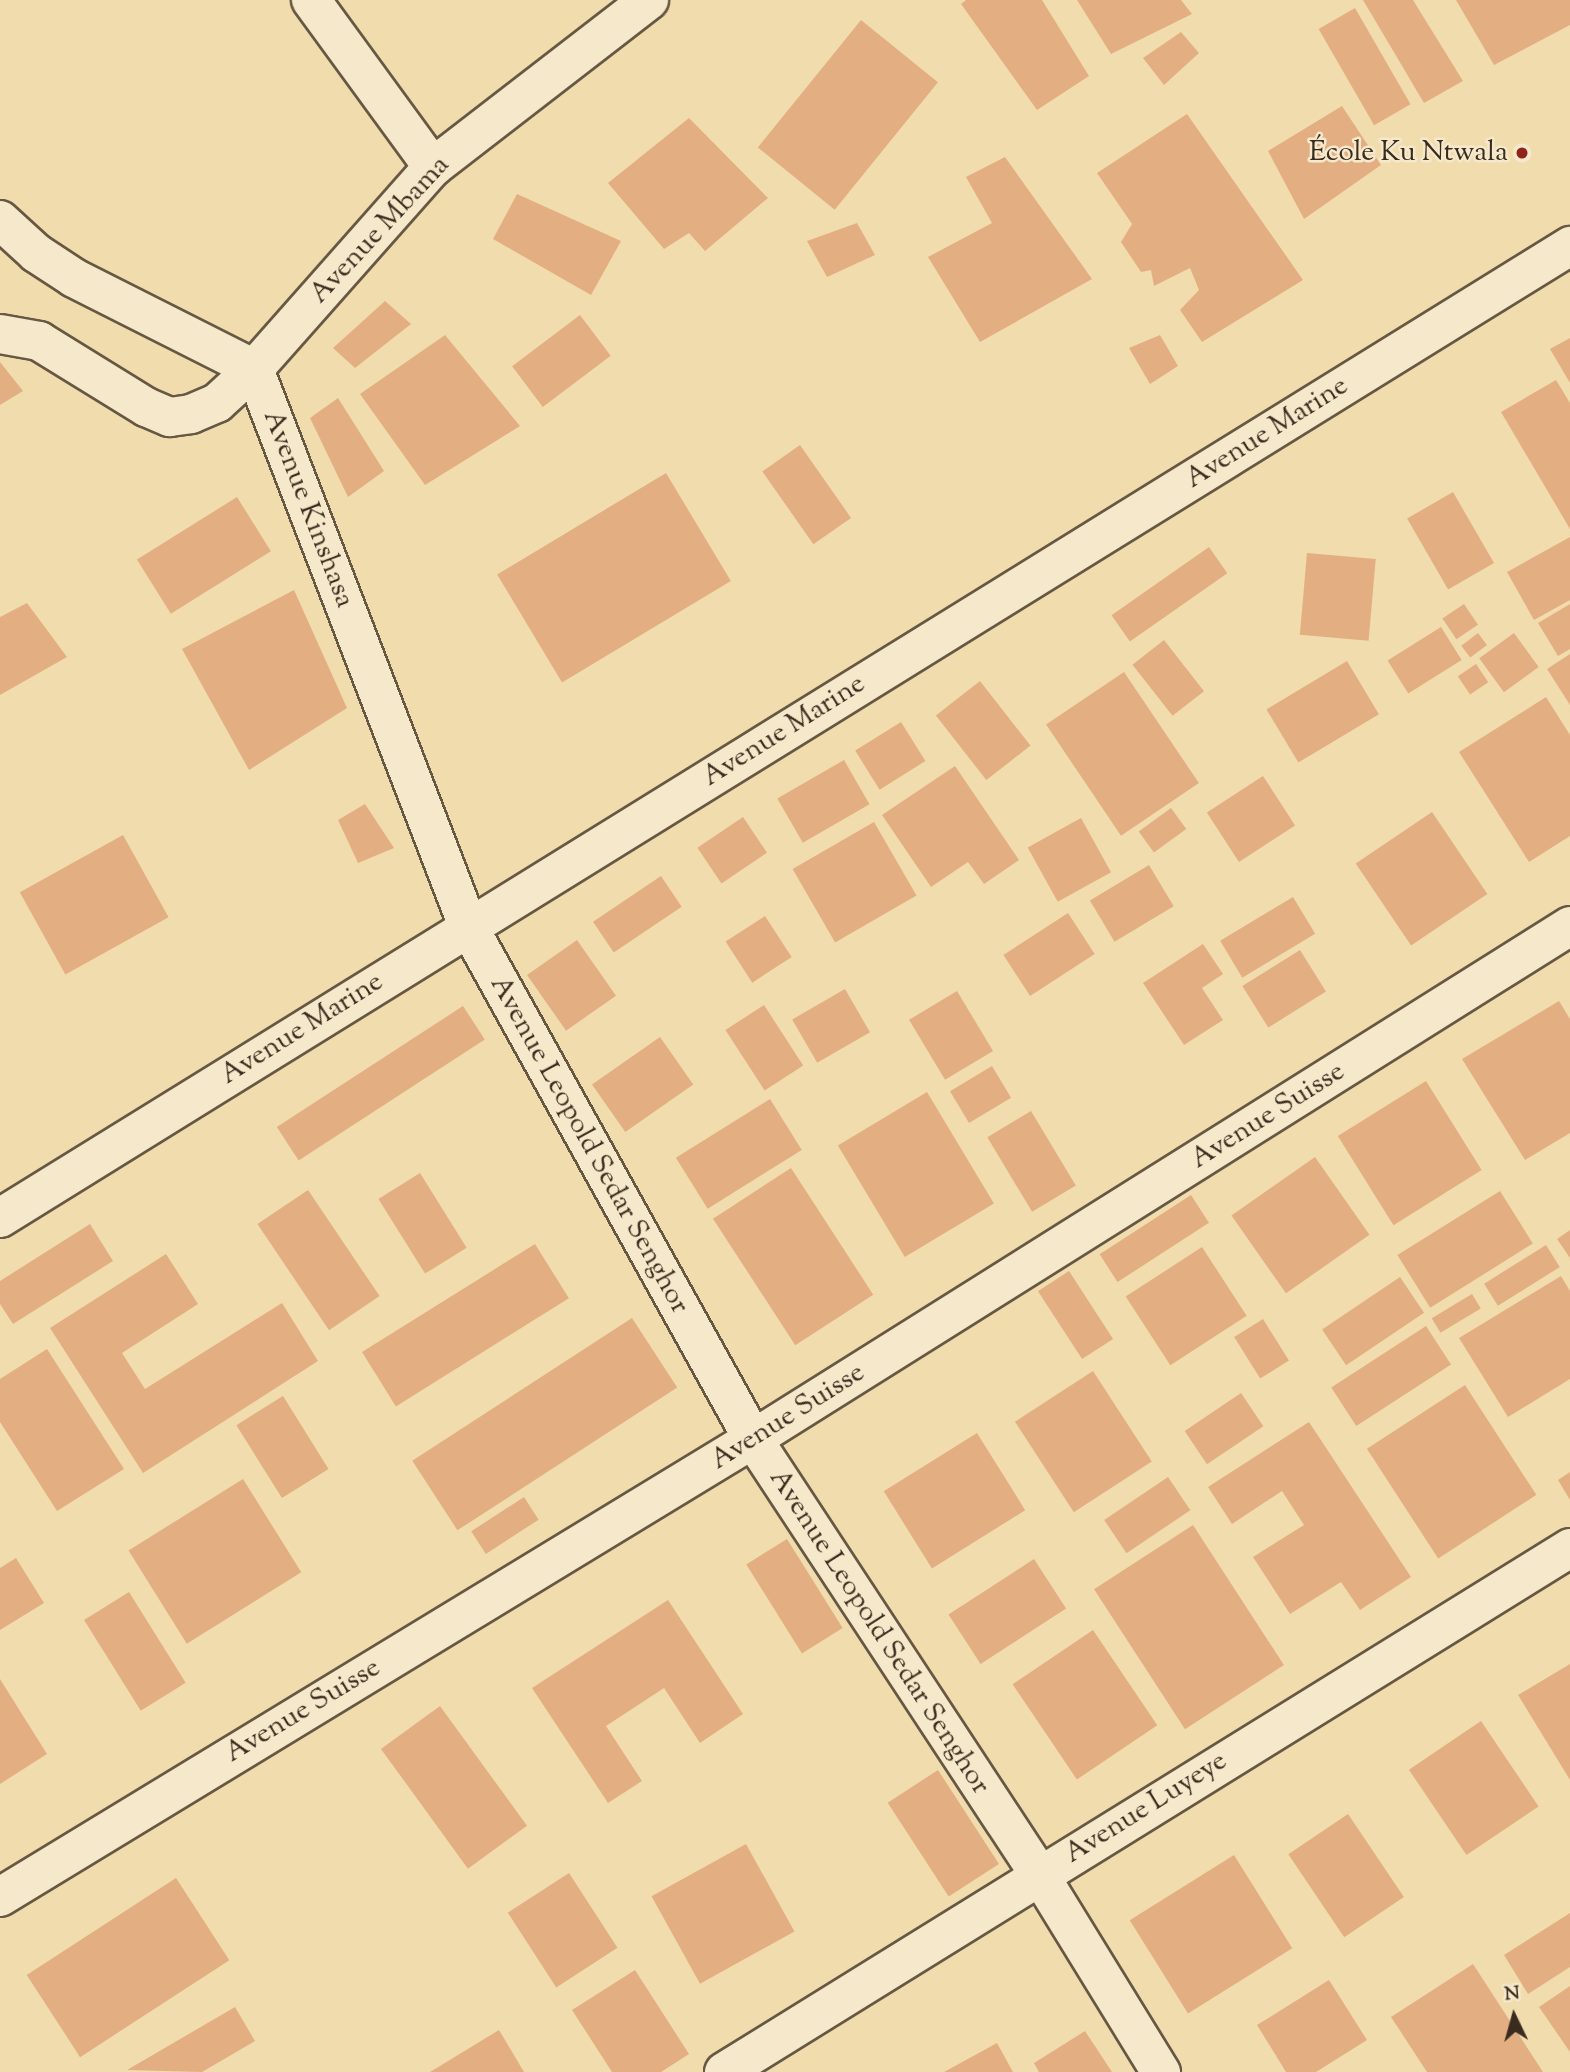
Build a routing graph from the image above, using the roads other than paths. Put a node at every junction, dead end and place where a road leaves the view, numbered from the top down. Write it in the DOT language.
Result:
graph roads {
  1 [pos="311,0"];
  2 [pos="649,0"];
  3 [pos="433,167"];
  4 [pos="0,220"];
  5 [pos="1570,246"];
  6 [pos="0,334"];
  7 [pos="254,369"];
  8 [pos="468,926"];
  9 [pos="1570,926"];
  10 [pos="0,1218"];
  11 [pos="753,1439"];
  12 [pos="1570,1548"];
  13 [pos="1039,1874"];
  14 [pos="0,1897"];
  15 [pos="724,2072"];
  16 [pos="1161,2072"];
  1 -- 3 [label="street"];
  2 -- 3 [label="street, Avenue Mbama"];
  3 -- 7 [label="street, Avenue Mbama"];
  4 -- 7 [label="street"];
  5 -- 8 [label="street, Avenue Marine"];
  6 -- 7 [label="street, Avenue Mbama"];
  7 -- 8 [label="street, Avenue Kinshasa"];
  8 -- 10 [label="street, Avenue Marine"];
  8 -- 11 [label="street, Avenue Leopold Sedar Senghor"];
  9 -- 11 [label="street, Avenue Suisse"];
  11 -- 13 [label="street, Avenue Leopold Sedar Senghor"];
  11 -- 14 [label="street, Avenue Suisse"];
  12 -- 13 [label="street, Avenue Luyeye"];
  13 -- 15 [label="street, Avenue Luyeye"];
  13 -- 16 [label="street, Avenue Leopold Sedar Senghor"];
}
